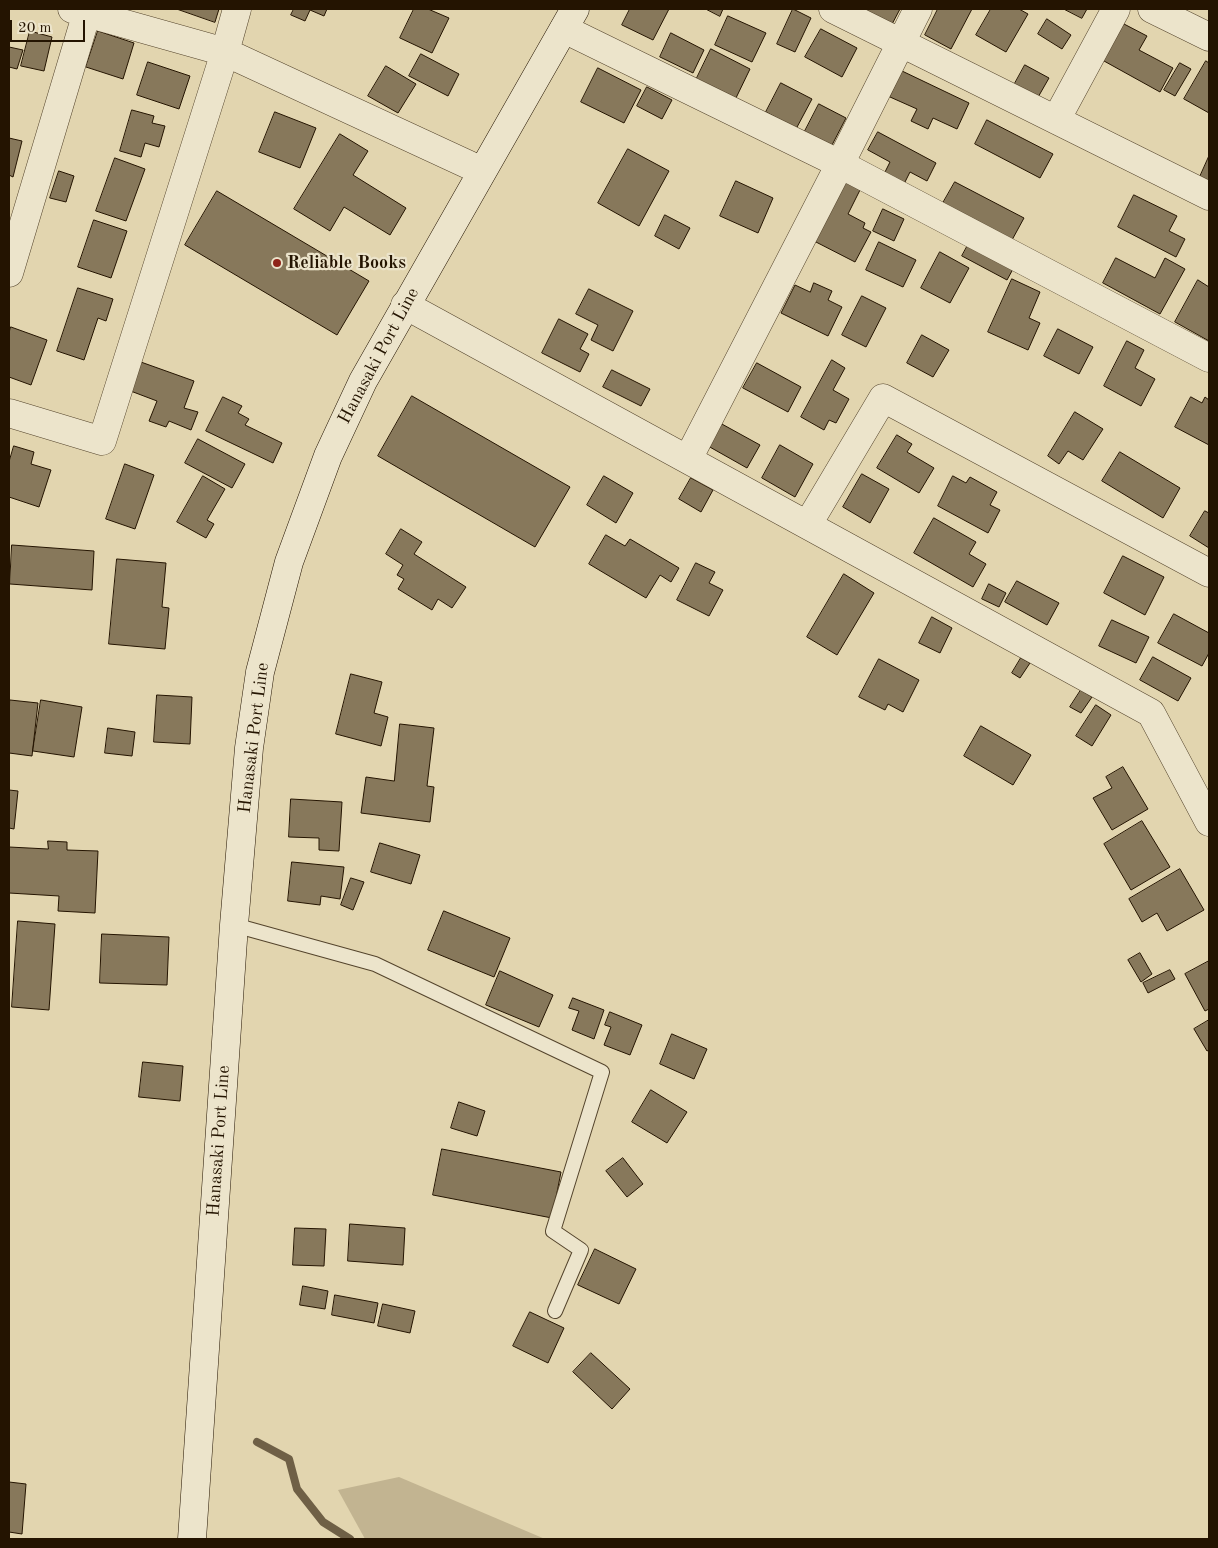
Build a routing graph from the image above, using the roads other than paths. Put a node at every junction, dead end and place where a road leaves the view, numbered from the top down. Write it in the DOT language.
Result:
graph roads {
  1 [pos="237,9"];
  2 [pos="833,9"];
  3 [pos="918,9"];
  4 [pos="1116,9"];
  5 [pos="1152,9"];
  6 [pos="82,10"];
  7 [pos="569,19"];
  8 [pos="1209,37"];
  9 [pos="901,43"];
  10 [pos="226,52"];
  11 [pos="1056,120"];
  12 [pos="840,164"];
  13 [pos="482,171"];
  14 [pos="1209,196"];
  15 [pos="10,268"];
  16 [pos="405,304"];
  17 [pos="1209,358"];
  18 [pos="9,413"];
  19 [pos="688,459"];
  20 [pos="808,524"];
  21 [pos="1209,573"];
  22 [pos="1209,822"];
  23 [pos="234,925"];
  24 [pos="555,1311"];
  25 [pos="192,1539"];
  1 -- 10 [label="street"];
  2 -- 9 [label="street"];
  3 -- 9 [label="street"];
  4 -- 11 [label="street"];
  5 -- 8 [label="street"];
  6 -- 10 [label="street"];
  6 -- 15 [label="street"];
  7 -- 12 [label="street"];
  7 -- 13 [label="street, Hanasaki Port Line"];
  9 -- 11 [label="street"];
  9 -- 12 [label="street"];
  10 -- 13 [label="street"];
  10 -- 18 [label="street"];
  11 -- 14 [label="street"];
  12 -- 17 [label="street"];
  12 -- 19 [label="street"];
  13 -- 16 [label="street, Hanasaki Port Line"];
  16 -- 19 [label="street"];
  16 -- 23 [label="street, Hanasaki Port Line"];
  19 -- 20 [label="street"];
  20 -- 21 [label="street"];
  20 -- 22 [label="street"];
  23 -- 24 [label="lane"];
  23 -- 25 [label="street, Hanasaki Port Line"];
}
